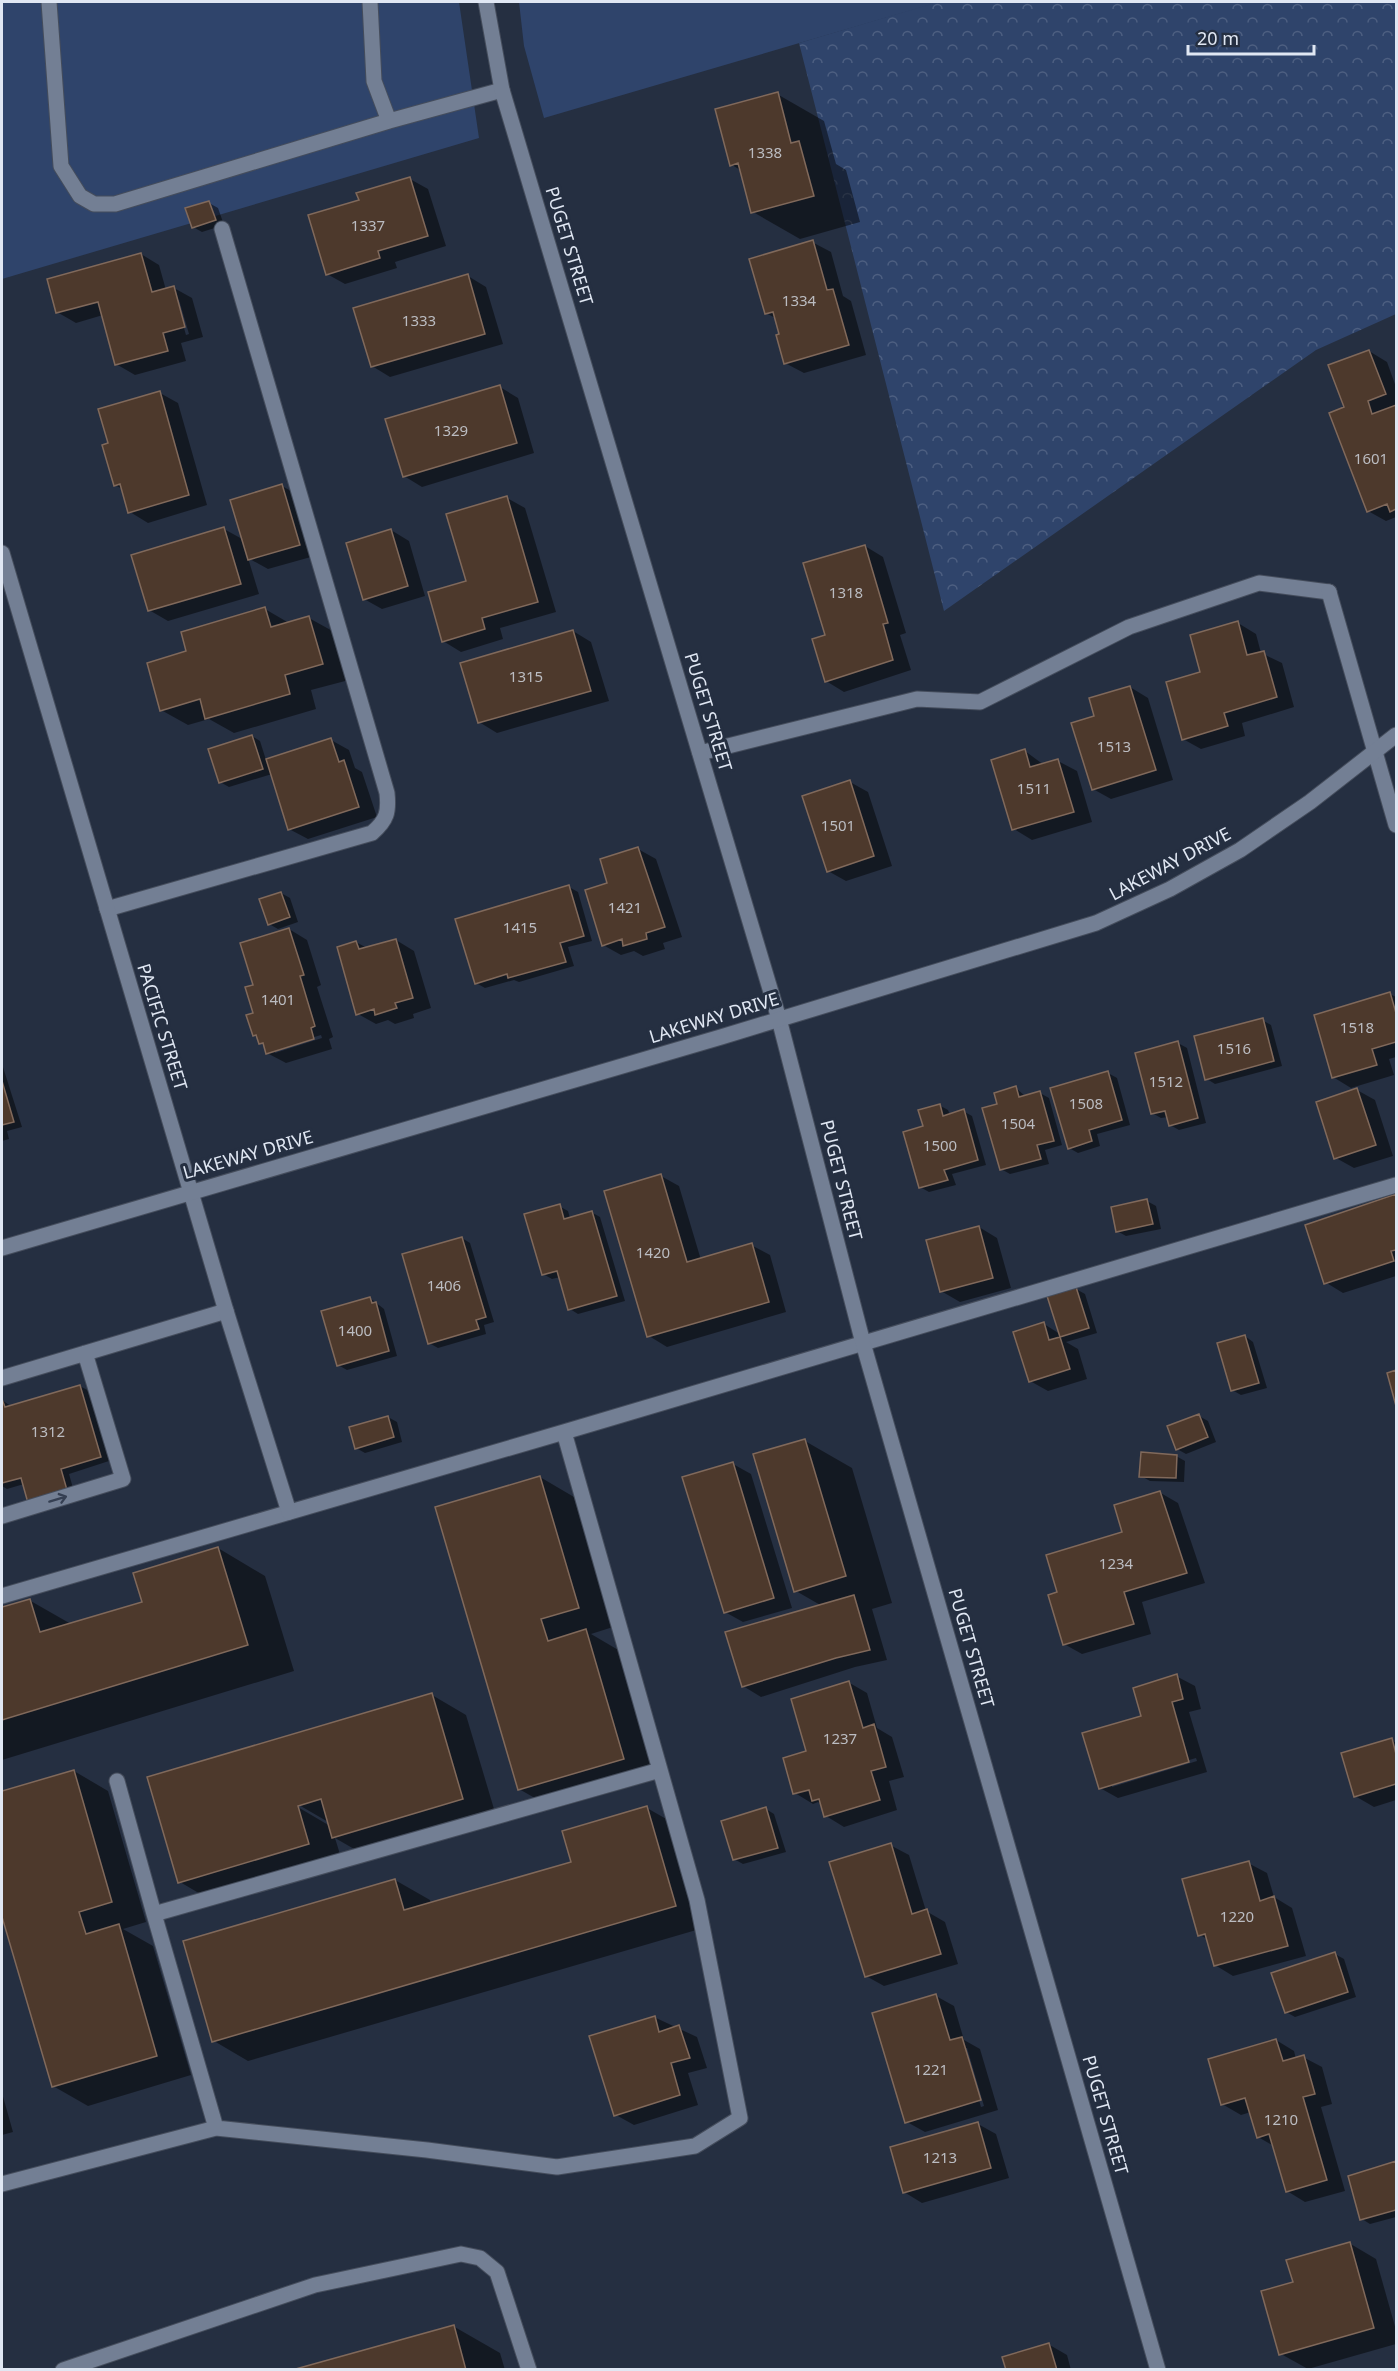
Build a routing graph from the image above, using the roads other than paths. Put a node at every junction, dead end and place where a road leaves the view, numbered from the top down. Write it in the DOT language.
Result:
graph roads {
  1 [pos="49,2"];
  2 [pos="370,2"];
  3 [pos="486,2"];
  4 [pos="502,90"];
  5 [pos="389,121"];
  6 [pos="222,230"];
  7 [pos="2,553"];
  8 [pos="1396,735"];
  9 [pos="700,753"];
  10 [pos="1376,753"];
  11 [pos="1396,825"];
  12 [pos="107,909"];
  13 [pos="779,1019"];
  14 [pos="1396,1185"];
  15 [pos="191,1192"];
  16 [pos="2,1248"];
  17 [pos="226,1311"];
  18 [pos="863,1343"];
  19 [pos="85,1353"];
  20 [pos="2,1378"];
  21 [pos="564,1432"];
  22 [pos="288,1512"];
  23 [pos="2,1516"];
  24 [pos="2,1596"];
  25 [pos="660,1770"];
  26 [pos="117,1781"];
  27 [pos="154,1914"];
  28 [pos="216,2128"];
  29 [pos="2,2184"];
  30 [pos="63,2370"];
  31 [pos="529,2370"];
  32 [pos="1158,2370"];
  1 -- 5 [label="street"];
  2 -- 5 [label="street"];
  3 -- 4 [label="street, PUGET STREET"];
  4 -- 5 [label="street"];
  4 -- 9 [label="street, PUGET STREET"];
  6 -- 12 [label="street"];
  7 -- 12 [label="street, PACIFIC STREET"];
  8 -- 10 [label="street, LAKEWAY DRIVE"];
  9 -- 10 [label="street"];
  9 -- 13 [label="street, PUGET STREET"];
  10 -- 11 [label="street"];
  10 -- 13 [label="street, LAKEWAY DRIVE"];
  12 -- 15 [label="street, PACIFIC STREET"];
  13 -- 15 [label="street, LAKEWAY DRIVE"];
  13 -- 18 [label="street, PUGET STREET"];
  14 -- 18 [label="street"];
  15 -- 16 [label="street, LAKEWAY DRIVE"];
  15 -- 17 [label="street, PACIFIC STREET"];
  17 -- 19 [label="street"];
  17 -- 22 [label="street, PACIFIC STREET"];
  18 -- 21 [label="street"];
  18 -- 32 [label="street, PUGET STREET"];
  19 -- 20 [label="street"];
  23 -- 19 [label="street, one-way"];
  21 -- 22 [label="street"];
  21 -- 25 [label="street"];
  22 -- 24 [label="street"];
  25 -- 27 [label="street"];
  25 -- 28 [label="street"];
  26 -- 27 [label="street"];
  27 -- 28 [label="street"];
  28 -- 29 [label="street"];
  30 -- 31 [label="street"];
}
